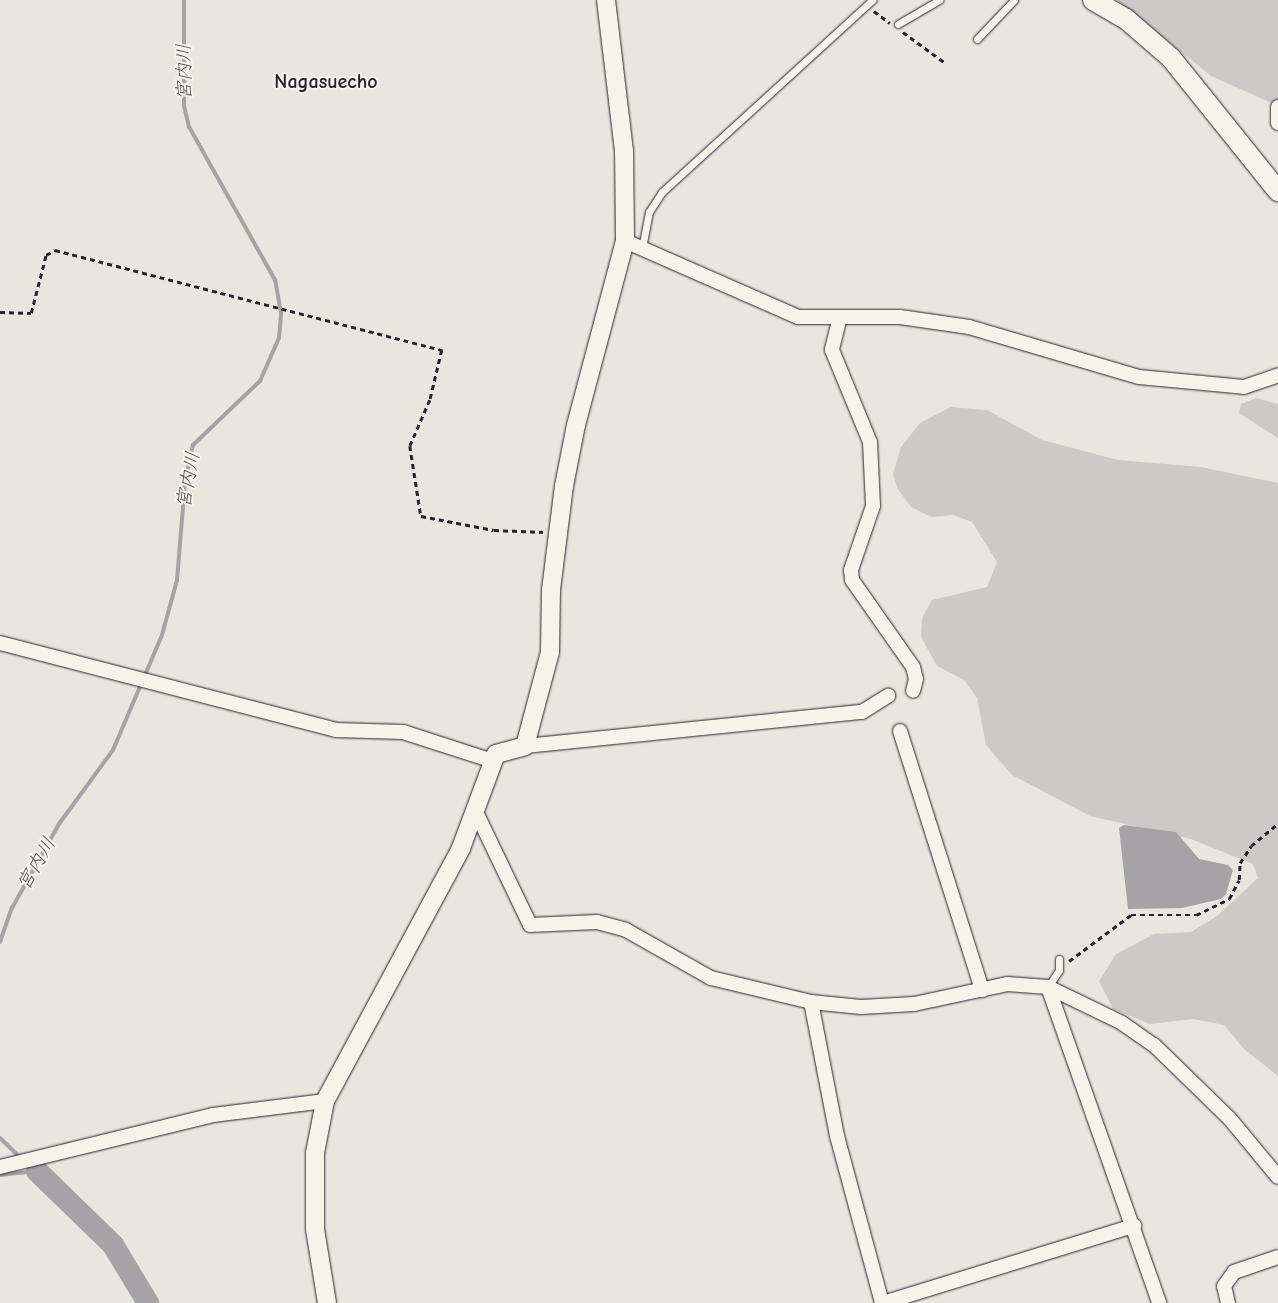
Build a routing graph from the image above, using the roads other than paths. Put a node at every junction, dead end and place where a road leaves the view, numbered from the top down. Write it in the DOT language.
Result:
graph roads {
  1 [pos="606,0"];
  2 [pos="939,0"];
  3 [pos="1014,0"];
  4 [pos="1093,0"];
  5 [pos="870,3"];
  6 [pos="898,24"];
  7 [pos="976,39"];
  8 [pos="1278,107"];
  9 [pos="1278,122"];
  10 [pos="1278,191"];
  11 [pos="624,242"];
  12 [pos="642,248"];
  13 [pos="840,317"];
  14 [pos="1278,375"];
  15 [pos="0,643"];
  16 [pos="914,691"];
  17 [pos="888,696"];
  18 [pos="900,731"];
  19 [pos="525,746"];
  20 [pos="493,761"];
  21 [pos="475,810"];
  22 [pos="1060,959"];
  23 [pos="1048,987"];
  24 [pos="982,990"];
  25 [pos="811,1002"];
  26 [pos="326,1101"];
  27 [pos="0,1167"];
  28 [pos="1278,1177"];
  29 [pos="1134,1226"];
  30 [pos="1278,1257"];
  31 [pos="327,1303"];
  32 [pos="883,1303"];
  33 [pos="1159,1303"];
  34 [pos="1228,1303"];
  1 -- 11 [label="street"];
  2 -- 6 [label="lane"];
  3 -- 7 [label="lane"];
  4 -- 10 [label="main road"];
  5 -- 12 [label="lane"];
  8 -- 9 [label="street"];
  11 -- 12 [label="street"];
  11 -- 19 [label="street"];
  12 -- 13 [label="street"];
  13 -- 14 [label="street"];
  13 -- 16 [label="street"];
  15 -- 20 [label="street"];
  17 -- 19 [label="street"];
  18 -- 24 [label="street"];
  19 -- 20 [label="street"];
  20 -- 21 [label="street"];
  21 -- 25 [label="street"];
  21 -- 26 [label="street"];
  22 -- 23 [label="lane"];
  23 -- 24 [label="street"];
  23 -- 28 [label="street"];
  23 -- 29 [label="street"];
  24 -- 25 [label="street"];
  25 -- 32 [label="street"];
  26 -- 27 [label="street"];
  26 -- 31 [label="street"];
  29 -- 32 [label="street"];
  29 -- 33 [label="street"];
  30 -- 34 [label="street"];
}
